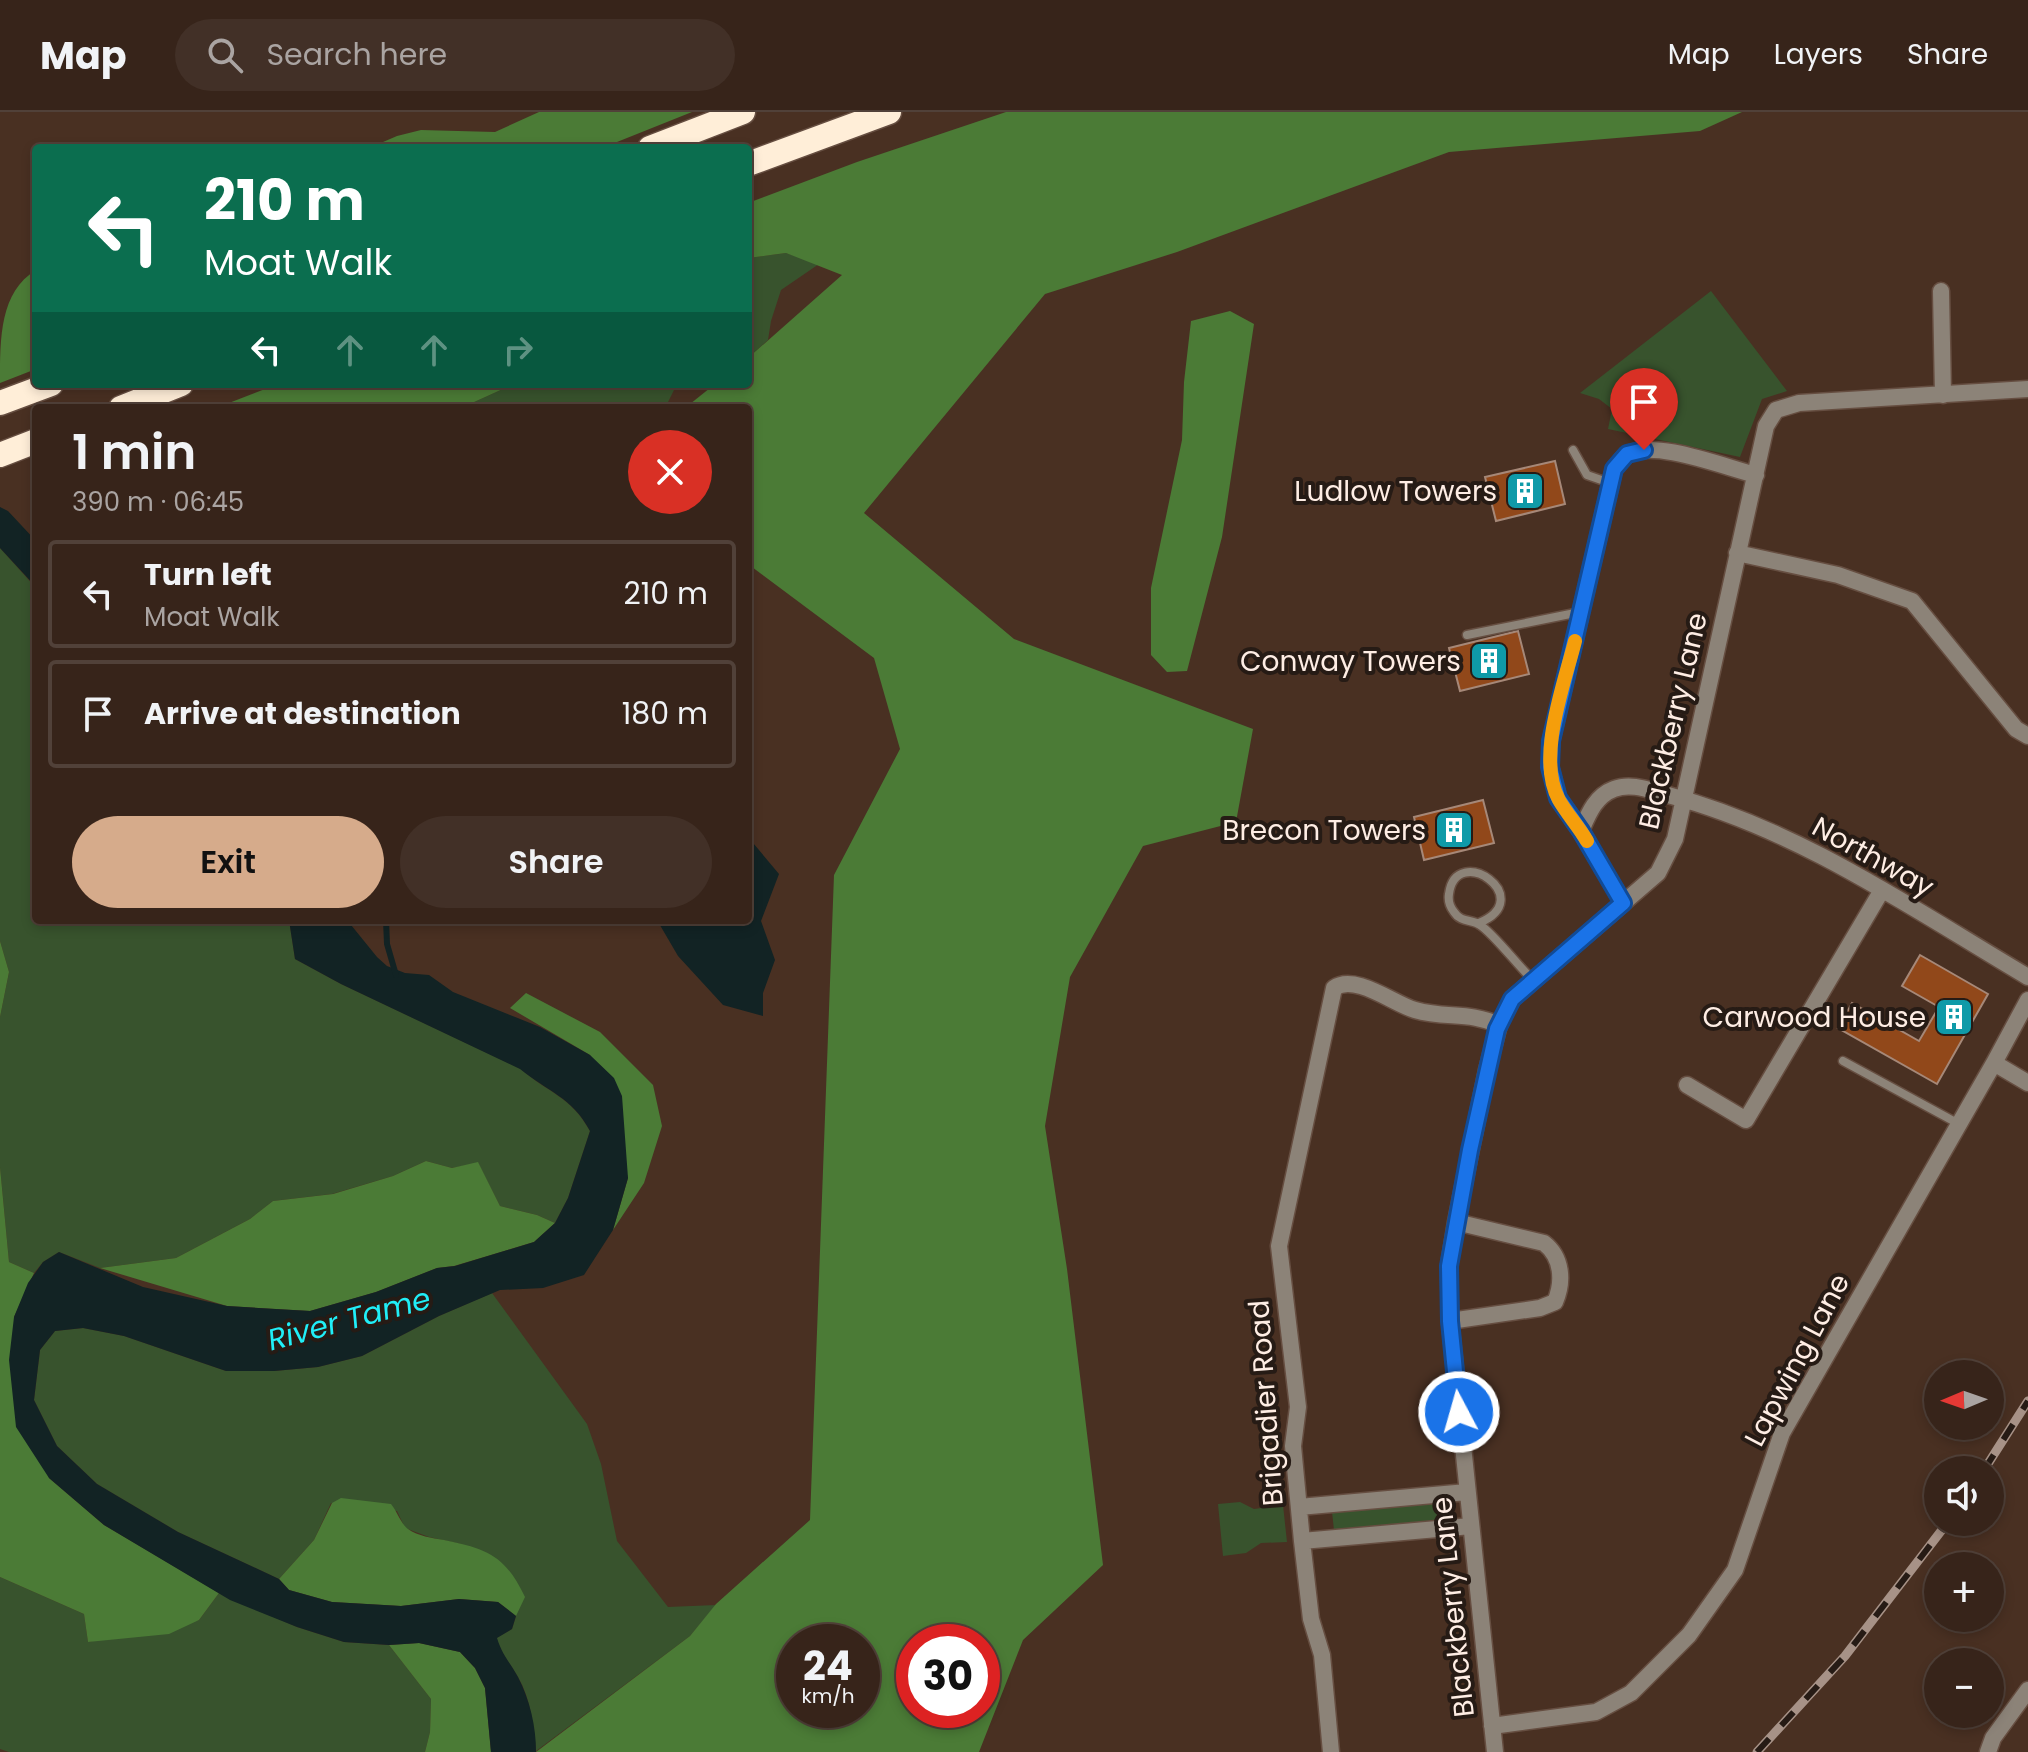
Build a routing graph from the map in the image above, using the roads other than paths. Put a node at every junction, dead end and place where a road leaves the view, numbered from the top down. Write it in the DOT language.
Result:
graph roads {
  1 [pos="743,112"];
  2 [pos="889,112"];
  3 [pos="660,144"];
  4 [pos="752,163"];
  5 [pos="1941,291"];
  6 [pos="40,388"];
  7 [pos="171,388"];
  8 [pos="2028,389"];
  9 [pos="1943,395"];
  10 [pos="0,403"];
  11 [pos="131,404"];
  12 [pos="32,443"];
  13 [pos="1573,450"];
  14 [pos="0,455"];
  15 [pos="1756,475"];
  16 [pos="1611,483"];
  17 [pos="1737,553"];
  18 [pos="1581,612"];
  19 [pos="1467,635"];
  20 [pos="2028,736"];
  21 [pos="1684,799"];
  22 [pos="1581,831"];
  23 [pos="1882,890"];
  24 [pos="1623,903"];
  25 [pos="1479,923"];
  26 [pos="2028,977"];
  27 [pos="1532,979"];
  28 [pos="2028,1000"];
  29 [pos="1499,1025"];
  30 [pos="1843,1061"];
  31 [pos="1994,1063"];
  32 [pos="2028,1083"];
  33 [pos="1687,1085"];
  34 [pos="1959,1124"];
  35 [pos="1456,1222"];
  36 [pos="1450,1321"];
  37 [pos="1467,1492"];
  38 [pos="1299,1507"];
  39 [pos="1471,1526"];
  40 [pos="1302,1541"];
  41 [pos="2028,1690"];
  42 [pos="1492,1726"];
  43 [pos="1331,1752"];
  44 [pos="1495,1752"];
  45 [pos="1988,1752"];
  1 -- 3 [label="highway"];
  2 -- 4 [label="highway"];
  5 -- 9 [label="street"];
  6 -- 10 [label="highway"];
  7 -- 11 [label="highway"];
  8 -- 9 [label="street, Blackberry Lane"];
  9 -- 15 [label="street, Blackberry Lane"];
  12 -- 14 [label="highway"];
  13 -- 16 [label="lane"];
  15 -- 16 [label="street"];
  15 -- 17 [label="street, Blackberry Lane"];
  16 -- 18 [label="street"];
  17 -- 20 [label="street"];
  17 -- 21 [label="street, Blackberry Lane"];
  18 -- 19 [label="lane"];
  18 -- 22 [label="street"];
  21 -- 22 [label="street, Northway"];
  21 -- 23 [label="street, Northway"];
  21 -- 24 [label="street, Blackberry Lane"];
  22 -- 24 [label="street"];
  23 -- 26 [label="street, Northway"];
  23 -- 33 [label="street"];
  24 -- 27 [label="street, Blackberry Lane"];
  25 -- 25 [label="lane"];
  25 -- 27 [label="lane"];
  27 -- 29 [label="street, Blackberry Lane"];
  28 -- 31 [label="street, Lapwing Lane"];
  29 -- 35 [label="street, Blackberry Lane"];
  29 -- 38 [label="street, Brigadier Road"];
  30 -- 34 [label="lane"];
  31 -- 32 [label="street"];
  31 -- 34 [label="street, Lapwing Lane"];
  34 -- 42 [label="street, Lapwing Lane"];
  35 -- 36 [label="street, Blackberry Lane"];
  35 -- 36 [label="street"];
  36 -- 37 [label="street, Blackberry Lane"];
  37 -- 38 [label="street"];
  37 -- 39 [label="street, Blackberry Lane"];
  38 -- 40 [label="street, Brigadier Road"];
  39 -- 40 [label="street"];
  39 -- 42 [label="street, Blackberry Lane"];
  40 -- 43 [label="street, Brigadier Road"];
  41 -- 45 [label="street"];
  42 -- 44 [label="street, Blackberry Lane"];
}
